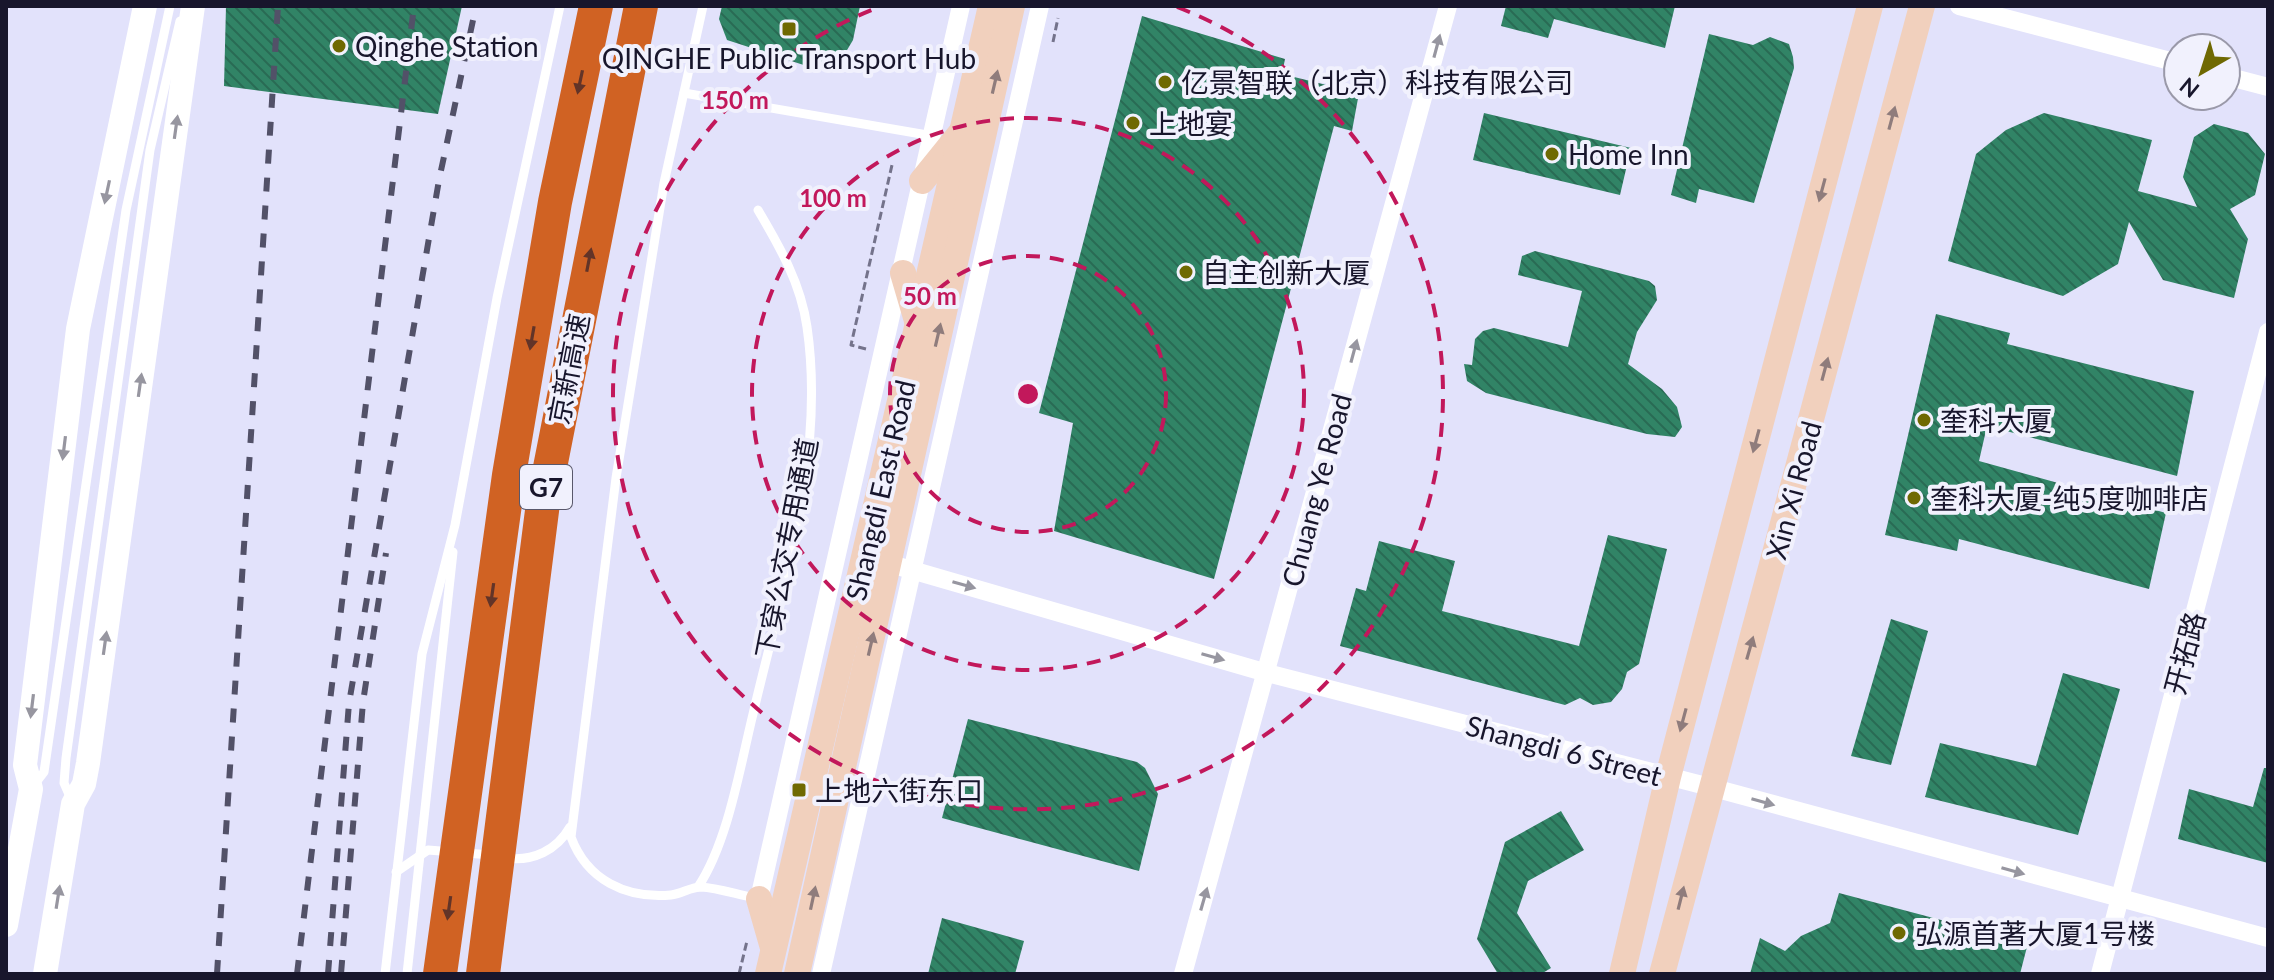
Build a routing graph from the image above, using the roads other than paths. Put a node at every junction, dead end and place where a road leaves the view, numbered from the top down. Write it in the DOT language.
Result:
graph roads {
  1 [pos="145,6"];
  2 [pos="170,6"];
  3 [pos="183,6"];
  4 [pos="193,6"];
  5 [pos="560,6"];
  6 [pos="596,6"];
  7 [pos="641,6"];
  8 [pos="703,6"];
  9 [pos="961,6"];
  10 [pos="991,6"];
  11 [pos="1012,6"];
  12 [pos="1040,6"];
  13 [pos="1448,6"];
  14 [pos="1870,6"];
  15 [pos="1922,6"];
  16 [pos="1959,6"];
  17 [pos="2162,59"];
  18 [pos="2242,80"];
  19 [pos="2268,87"];
  20 [pos="684,93"];
  21 [pos="964,128"];
  22 [pos="933,136"];
  23 [pos="922,181"];
  24 [pos="758,210"];
  25 [pos="903,273"];
  26 [pos="918,324"];
  27 [pos="2268,332"];
  28 [pos="571,356"];
  29 [pos="455,525"];
  30 [pos="862,556"];
  31 [pos="901,567"];
  32 [pos="866,604"];
  33 [pos="1267,673"];
  34 [pos="1668,777"];
  35 [pos="1710,787"];
  36 [pos="31,789"];
  37 [pos="73,804"];
  38 [pos="571,824"];
  39 [pos="418,853"];
  40 [pos="396,872"];
  41 [pos="698,887"];
  42 [pos="759,899"];
  43 [pos="2119,900"];
  44 [pos="6,925"];
  45 [pos="2268,938"];
  46 [pos="771,963"];
  47 [pos="45,974"];
  48 [pos="385,974"];
  49 [pos="407,974"];
  50 [pos="440,974"];
  51 [pos="483,974"];
  52 [pos="506,974"];
  53 [pos="797,974"];
  54 [pos="821,974"];
  55 [pos="1183,974"];
  56 [pos="1622,974"];
  57 [pos="1662,974"];
  58 [pos="2100,974"];
  1 -- 36 [label="street, one-way"];
  2 -- 36 [label="lane"];
  3 -- 37 [label="lane"];
  37 -- 4 [label="street, one-way"];
  5 -- 29 [label="lane"];
  6 -- 50 [label="highway, 京新高速 / G7, one-way"];
  28 -- 7 [label="highway, 京新高速 / G7, one-way"];
  8 -- 20 [label="lane"];
  9 -- 22 [label="street"];
  10 -- 21 [label="main road, Shangdi East Road"];
  31 -- 11 [label="main road, Shangdi East Road, one-way"];
  12 -- 31 [label="street"];
  33 -- 13 [label="street, Chuang Ye Road, one-way"];
  14 -- 34 [label="main road, Xin Xi Road, one-way"];
  35 -- 15 [label="main road, Xin Xi Road, one-way"];
  16 -- 17 [label="street"];
  18 -- 19 [label="street"];
  20 -- 22 [label="lane"];
  20 -- 38 [label="lane"];
  21 -- 23 [label="main road"];
  21 -- 26 [label="main road, Shangdi East Road"];
  22 -- 23 [label="street"];
  23 -- 25 [label="street"];
  24 -- 41 [label="lane, 下穿公交专用通道"];
  25 -- 26 [label="main road"];
  25 -- 32 [label="street"];
  26 -- 30 [label="main road, Shangdi East Road"];
  27 -- 43 [label="street, 开拓路"];
  28 -- 51 [label="highway, 京新高速 / G7"];
  28 -- 52 [label="highway"];
  29 -- 39 [label="lane"];
  29 -- 40 [label="lane"];
  30 -- 31 [label="street, Shangdi 6 Street"];
  30 -- 32 [label="main road, Shangdi East Road"];
  31 -- 32 [label="main road, Shangdi East Road"];
  31 -- 33 [label="street, Shangdi 6 Street, one-way"];
  32 -- 42 [label="street"];
  32 -- 46 [label="main road, Shangdi East Road"];
  53 -- 32 [label="main road, Shangdi East Road, one-way"];
  32 -- 54 [label="street"];
  33 -- 34 [label="street, Shangdi 6 Street"];
  55 -- 33 [label="street, Chuang Ye Road, one-way"];
  34 -- 35 [label="street, Shangdi 6 Street"];
  34 -- 56 [label="main road, Xin Xi Road"];
  35 -- 43 [label="street, Shangdi 6 Street, one-way"];
  57 -- 35 [label="main road, Xin Xi Road, one-way"];
  36 -- 44 [label="street"];
  47 -- 37 [label="street, one-way"];
  38 -- 39 [label="lane"];
  38 -- 41 [label="lane"];
  39 -- 40 [label="lane"];
  39 -- 49 [label="lane"];
  40 -- 48 [label="lane"];
  41 -- 42 [label="lane"];
  42 -- 46 [label="main road"];
  43 -- 45 [label="street, Shangdi 6 Street"];
  43 -- 58 [label="street, 开拓路"];
}
